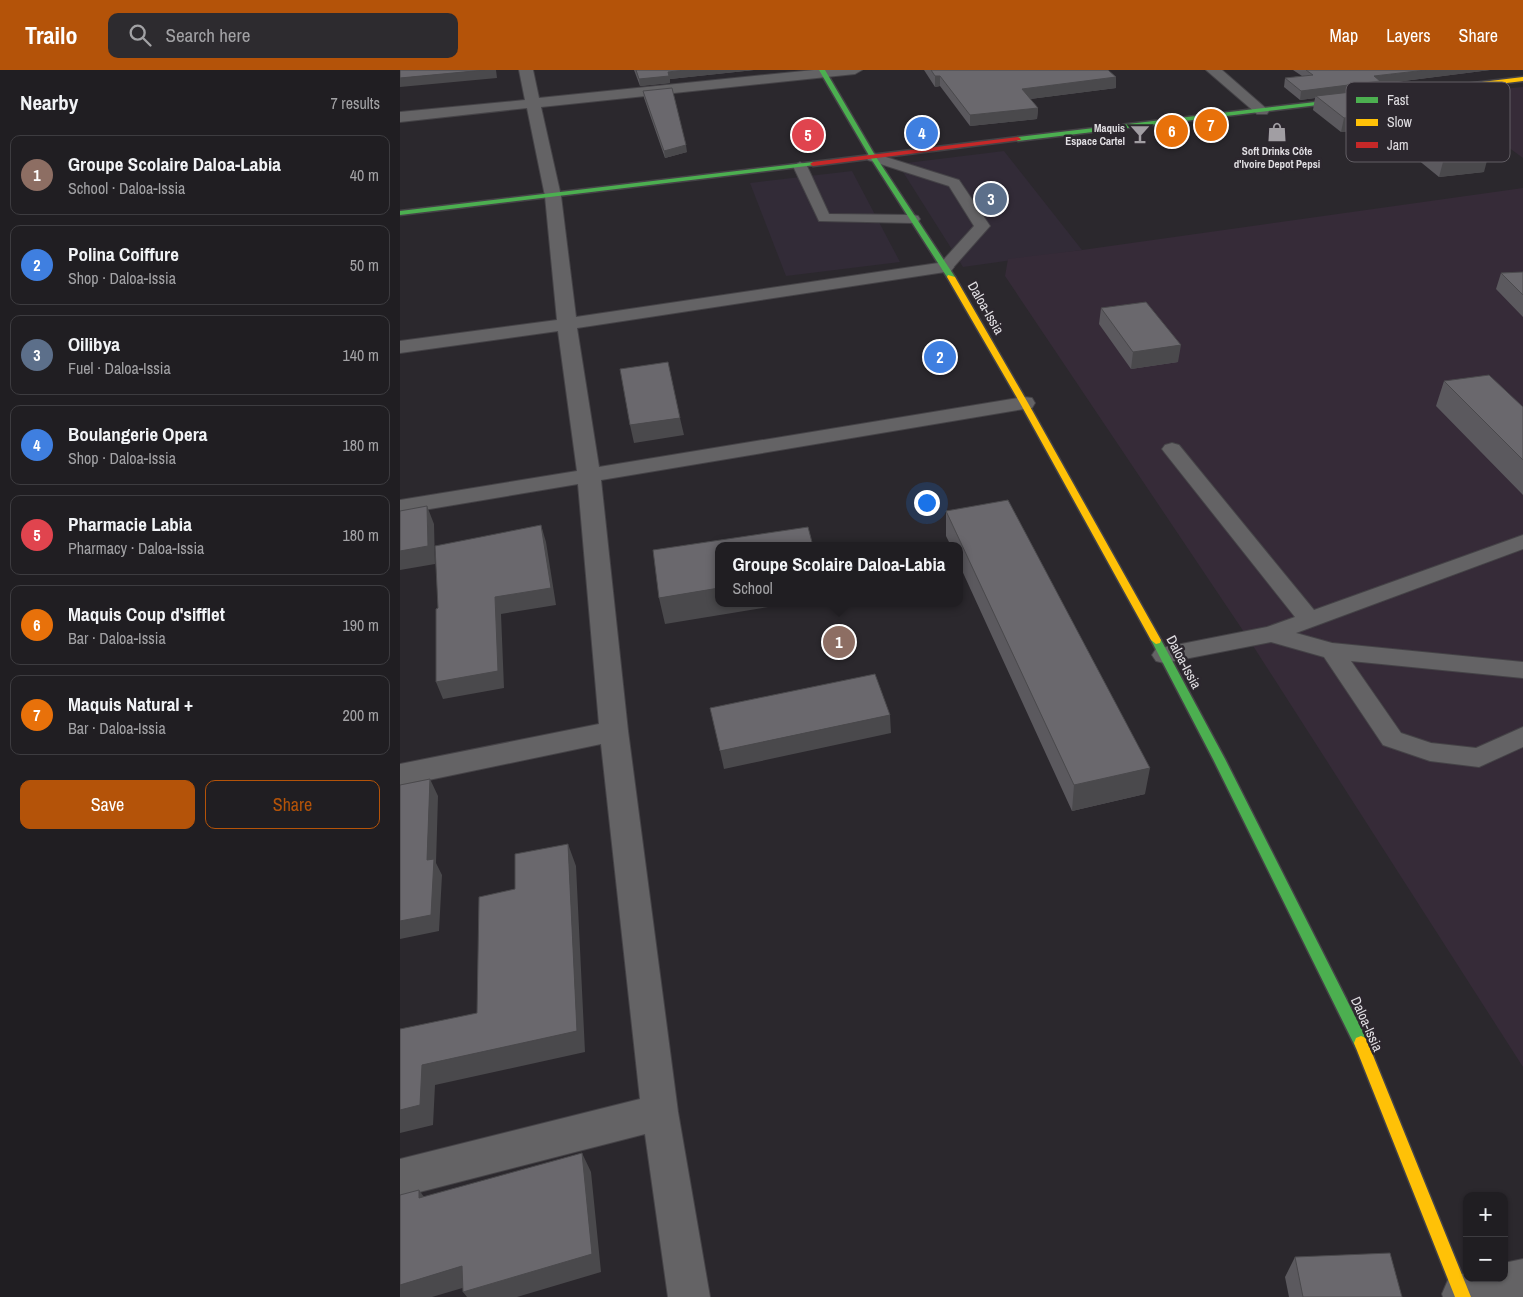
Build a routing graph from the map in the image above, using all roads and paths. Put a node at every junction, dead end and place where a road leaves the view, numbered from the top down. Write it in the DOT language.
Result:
graph roads {
  1 [pos="526,70"];
  2 [pos="855,70"];
  3 [pos="1213,70"];
  4 [pos="823,72"];
  5 [pos="1523,79"];
  6 [pos="1499,82"];
  7 [pos="1346,101"];
  8 [pos="532,104"];
  9 [pos="1262,111"];
  10 [pos="400,117"];
  11 [pos="873,156"];
  12 [pos="800,166"];
  13 [pos="553,196"];
  14 [pos="400,213"];
  15 [pos="913,219"];
  16 [pos="945,267"];
  17 [pos="567,324"];
  18 [pos="400,347"];
  19 [pos="1024,403"];
  20 [pos="1172,449"];
  21 [pos="589,476"];
  22 [pos="400,507"];
  23 [pos="1523,542"];
  24 [pos="1309,619"];
  25 [pos="1271,634"];
  26 [pos="1332,651"];
  27 [pos="1164,655"];
  28 [pos="1523,670"];
  29 [pos="614,731"];
  30 [pos="1523,736"];
  31 [pos="400,775"];
  32 [pos="660,1112"];
  33 [pos="400,1178"];
  34 [pos="1523,1278"];
  35 [pos="1463,1296"];
  36 [pos="689,1297"];
  1 -- 8 [label="street"];
  2 -- 4 [label="street"];
  3 -- 9 [label="street"];
  4 -- 8 [label="street"];
  4 -- 11 [label="main road, Daloa-Issia"];
  5 -- 6 [label="main road"];
  7 -- 9 [label="main road"];
  8 -- 10 [label="street"];
  8 -- 13 [label="street"];
  9 -- 11 [label="main road"];
  11 -- 12 [label="main road"];
  11 -- 15 [label="main road, Daloa-Issia"];
  11 -- 16 [label="lane"];
  12 -- 13 [label="main road"];
  12 -- 15 [label="lane"];
  13 -- 14 [label="main road"];
  13 -- 17 [label="street"];
  15 -- 16 [label="main road, Daloa-Issia"];
  16 -- 17 [label="street"];
  16 -- 19 [label="main road, Daloa-Issia"];
  17 -- 18 [label="street"];
  17 -- 21 [label="street"];
  19 -- 21 [label="street"];
  19 -- 27 [label="main road, Daloa-Issia"];
  20 -- 24 [label="lane"];
  21 -- 22 [label="street"];
  21 -- 29 [label="street"];
  23 -- 24 [label="lane"];
  24 -- 25 [label="lane"];
  25 -- 26 [label="lane"];
  25 -- 27 [label="lane"];
  26 -- 28 [label="lane"];
  26 -- 30 [label="lane"];
  27 -- 35 [label="main road, Daloa-Issia"];
  29 -- 31 [label="street"];
  29 -- 32 [label="street"];
  32 -- 33 [label="street"];
  32 -- 36 [label="street"];
  34 -- 35 [label="street"];
}
